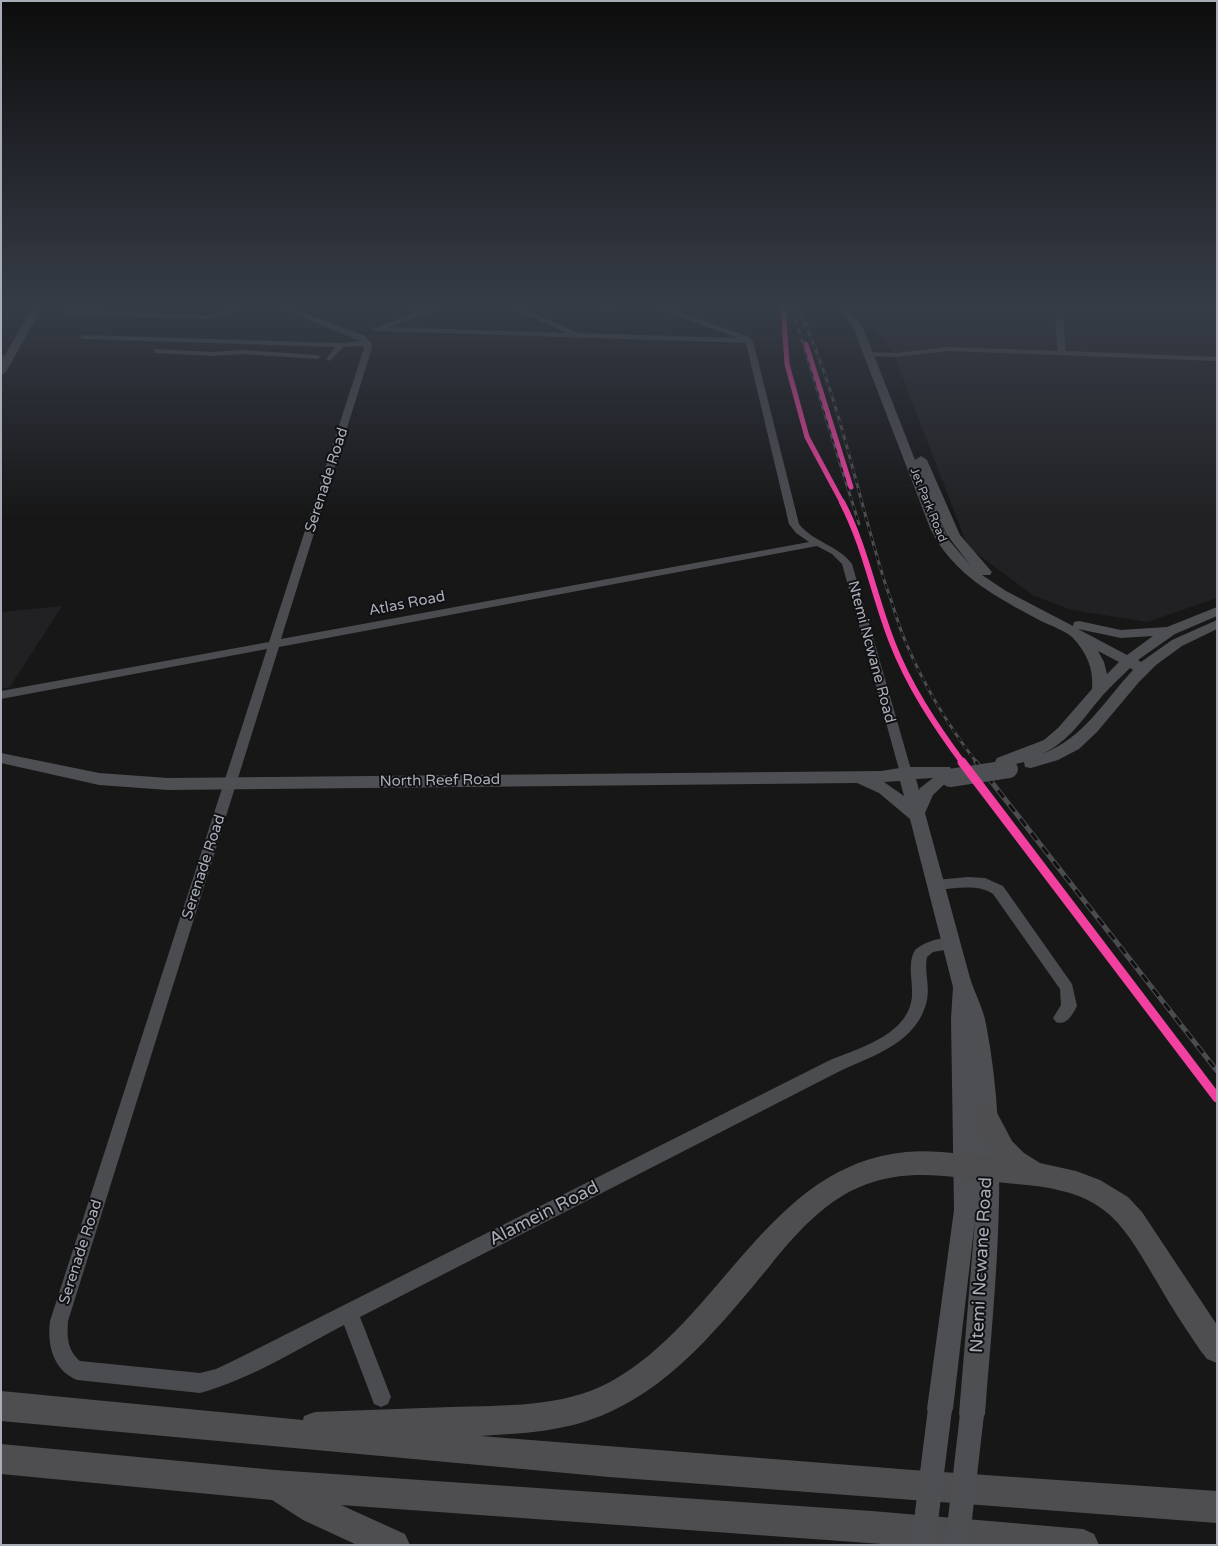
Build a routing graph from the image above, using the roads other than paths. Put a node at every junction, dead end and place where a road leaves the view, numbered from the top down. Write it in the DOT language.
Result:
graph roads {
  1 [pos="358,377"];
  2 [pos="758,377"];
  3 [pos="882,377"];
  4 [pos="818,543"];
  5 [pos="1217,611"];
  6 [pos="1217,624"];
  7 [pos="1074,628"];
  8 [pos="1170,631"];
  9 [pos="274,645"];
  10 [pos="1132,657"];
  11 [pos="1147,665"];
  12 [pos="1099,690"];
  13 [pos="1,695"];
  14 [pos="1,758"];
  15 [pos="1006,765"];
  16 [pos="945,776"];
  17 [pos="847,777"];
  18 [pos="907,778"];
  19 [pos="231,783"];
  20 [pos="916,815"];
  21 [pos="935,885"];
  22 [pos="952,944"];
  23 [pos="963,987"];
  24 [pos="1061,1018"];
  25 [pos="986,1117"];
  26 [pos="976,1167"];
  27 [pos="1037,1174"];
  28 [pos="349,1312"];
  29 [pos="1217,1350"];
  30 [pos="67,1363"];
  31 [pos="381,1397"];
  32 [pos="1,1406"];
  33 [pos="285,1434"];
  34 [pos="1,1459"];
  35 [pos="276,1484"];
  36 [pos="1217,1507"];
  37 [pos="394,1545"];
  38 [pos="923,1545"];
  39 [pos="957,1545"];
  40 [pos="1083,1545"];
  1 -- 9 [label="street, Serenade Road"];
  2 -- 4 [label="street, Ntemi Ncwane Road"];
  3 -- 7 [label="main road, Jet Park Road"];
  4 -- 9 [label="street, Atlas Road"];
  4 -- 18 [label="street, Ntemi Ncwane Road"];
  5 -- 8 [label="main road"];
  6 -- 11 [label="main road"];
  7 -- 8 [label="main road"];
  7 -- 10 [label="main road, Jet Park Road"];
  7 -- 12 [label="main road"];
  8 -- 10 [label="main road"];
  9 -- 13 [label="street, Atlas Road"];
  9 -- 19 [label="street, Serenade Road"];
  10 -- 11 [label="main road, Jet Park Road"];
  10 -- 12 [label="main road, North Reef Road"];
  11 -- 15 [label="main road, North Reef Road"];
  12 -- 15 [label="main road, North Reef Road"];
  14 -- 19 [label="main road, North Reef Road"];
  15 -- 16 [label="main road, North Reef Road, bridge"];
  16 -- 18 [label="main road, North Reef Road"];
  16 -- 20 [label="main road"];
  17 -- 18 [label="main road, North Reef Road"];
  17 -- 19 [label="main road, North Reef Road"];
  17 -- 20 [label="main road"];
  18 -- 20 [label="main road, Ntemi Ncwane Road"];
  19 -- 30 [label="street, Serenade Road"];
  20 -- 21 [label="main road, Ntemi Ncwane Road"];
  21 -- 22 [label="main road, Ntemi Ncwane Road"];
  21 -- 24 [label="street"];
  22 -- 23 [label="main road, Ntemi Ncwane Road"];
  22 -- 28 [label="street, Alamein Road"];
  23 -- 25 [label="main road, Ntemi Ncwane Road"];
  23 -- 26 [label="main road, Ntemi Ncwane Road"];
  25 -- 26 [label="main road, Ntemi Ncwane Road"];
  25 -- 27 [label="highway"];
  26 -- 27 [label="highway"];
  26 -- 33 [label="highway"];
  26 -- 38 [label="main road, Ntemi Ncwane Road, bridge"];
  26 -- 39 [label="main road, Ntemi Ncwane Road, bridge"];
  27 -- 29 [label="highway"];
  28 -- 30 [label="street, Alamein Road"];
  28 -- 31 [label="street"];
  32 -- 33 [label="highway"];
  33 -- 36 [label="highway"];
  34 -- 35 [label="highway"];
  35 -- 37 [label="highway"];
  35 -- 40 [label="highway"];
}
